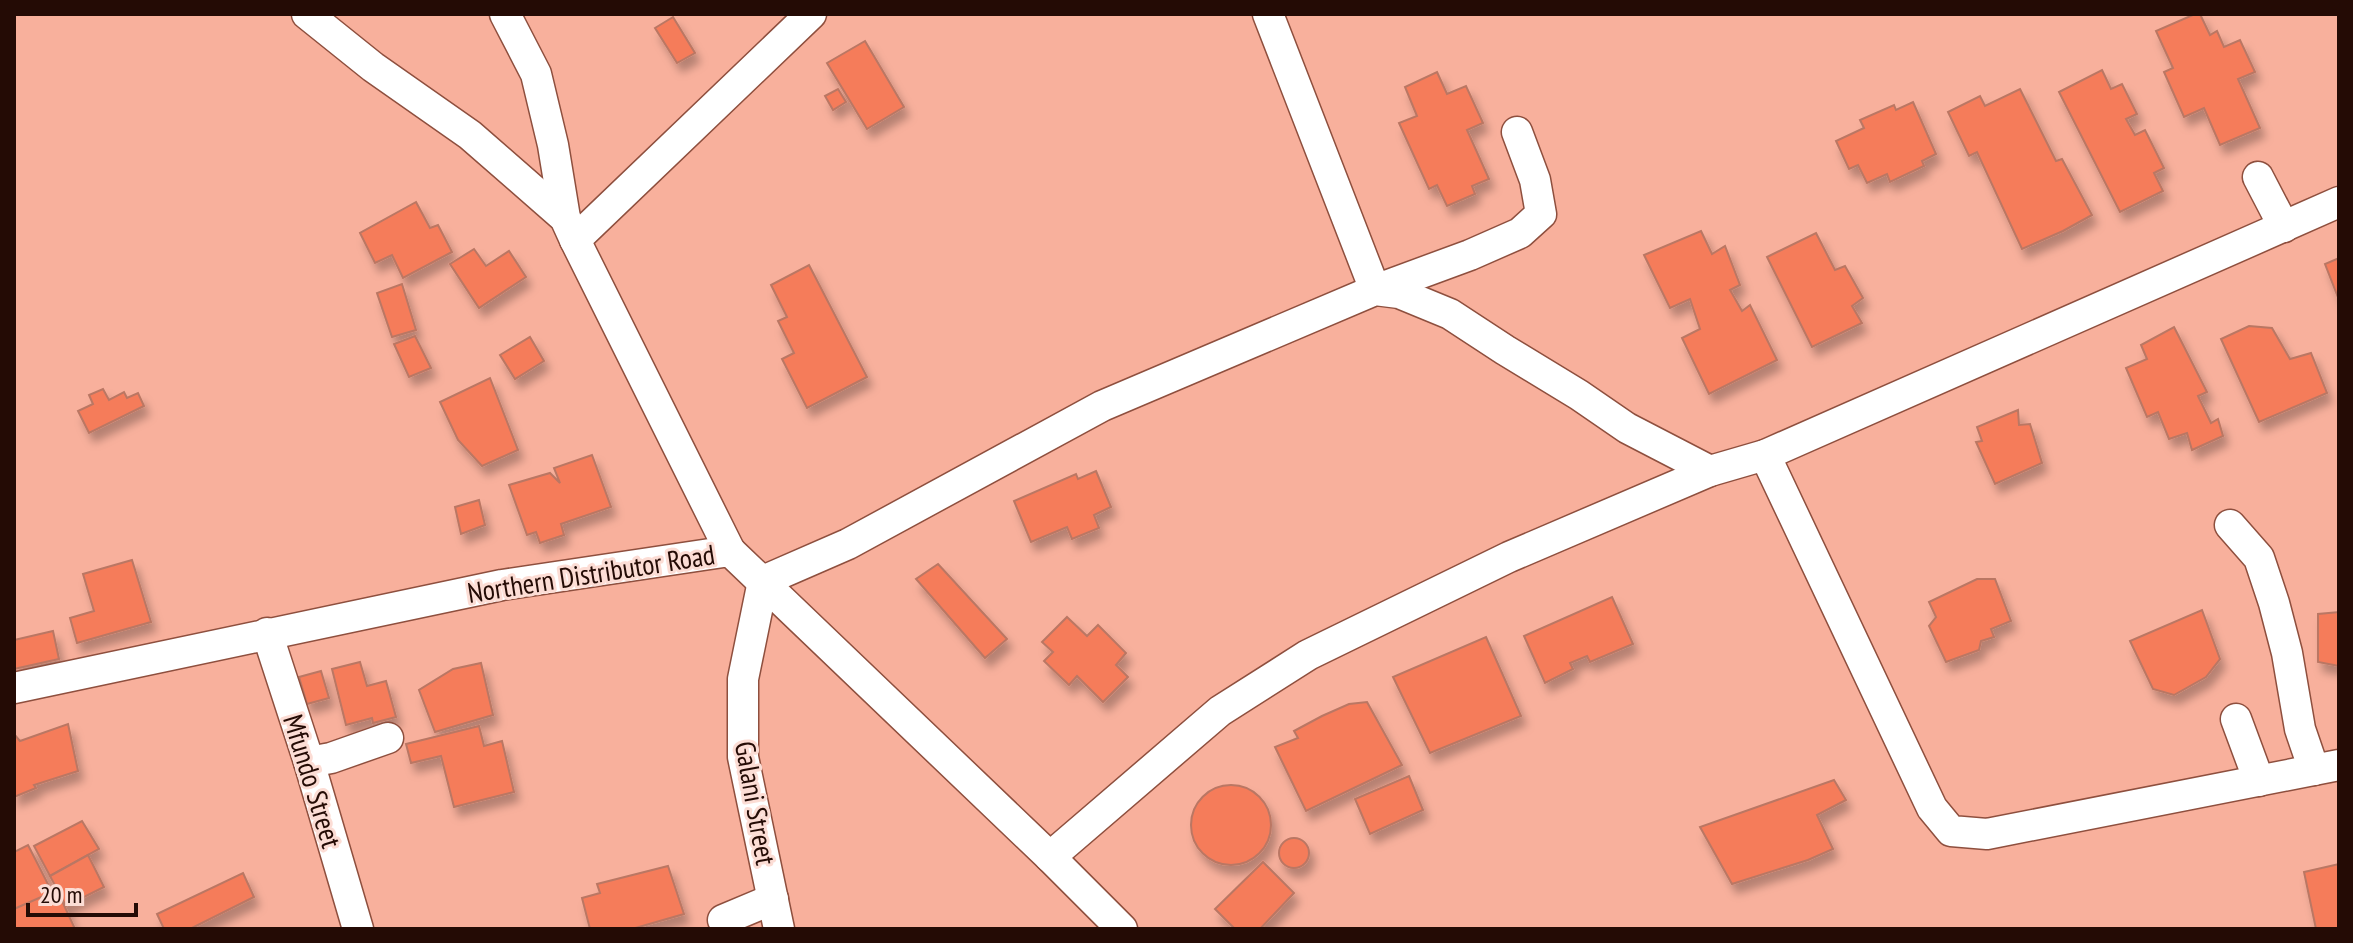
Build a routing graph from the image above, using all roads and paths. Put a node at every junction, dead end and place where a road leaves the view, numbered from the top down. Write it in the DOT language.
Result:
graph roads {
  1 [pos="307,14"];
  2 [pos="505,14"];
  3 [pos="811,14"];
  4 [pos="1268,14"];
  5 [pos="1517,132"];
  6 [pos="2258,177"];
  7 [pos="2339,202"];
  8 [pos="2284,227"];
  9 [pos="570,229"];
  10 [pos="1375,290"];
  11 [pos="1765,455"];
  12 [pos="1710,471"];
  13 [pos="2230,525"];
  14 [pos="730,551"];
  15 [pos="763,581"];
  16 [pos="267,633"];
  17 [pos="14,688"];
  18 [pos="2236,719"];
  19 [pos="388,738"];
  20 [pos="309,762"];
  21 [pos="2326,768"];
  22 [pos="2259,781"];
  23 [pos="1050,857"];
  24 [pos="773,899"];
  25 [pos="723,920"];
  26 [pos="358,929"];
  27 [pos="779,929"];
  28 [pos="1122,929"];
  1 -- 9 [label="street"];
  2 -- 9 [label="street"];
  3 -- 9 [label="street"];
  4 -- 10 [label="street"];
  5 -- 10 [label="street"];
  6 -- 8 [label="street"];
  7 -- 8 [label="street"];
  8 -- 11 [label="street"];
  9 -- 14 [label="street"];
  10 -- 12 [label="street"];
  10 -- 15 [label="street"];
  11 -- 12 [label="street"];
  11 -- 22 [label="street"];
  12 -- 23 [label="street"];
  13 -- 21 [label="street"];
  14 -- 15 [label="street, Northern Distributor Road"];
  14 -- 16 [label="street, Northern Distributor Road"];
  15 -- 23 [label="street, Northern Distributor Road"];
  15 -- 24 [label="street, Galani Street"];
  16 -- 17 [label="street, Northern Distributor Road"];
  16 -- 20 [label="street, Mfundo Street"];
  18 -- 22 [label="street"];
  19 -- 20 [label="street"];
  20 -- 26 [label="street, Mfundo Street"];
  21 -- 22 [label="street"];
  23 -- 28 [label="street, Northern Distributor Road"];
  24 -- 25 [label="street"];
  24 -- 27 [label="street, Galani Street"];
}
